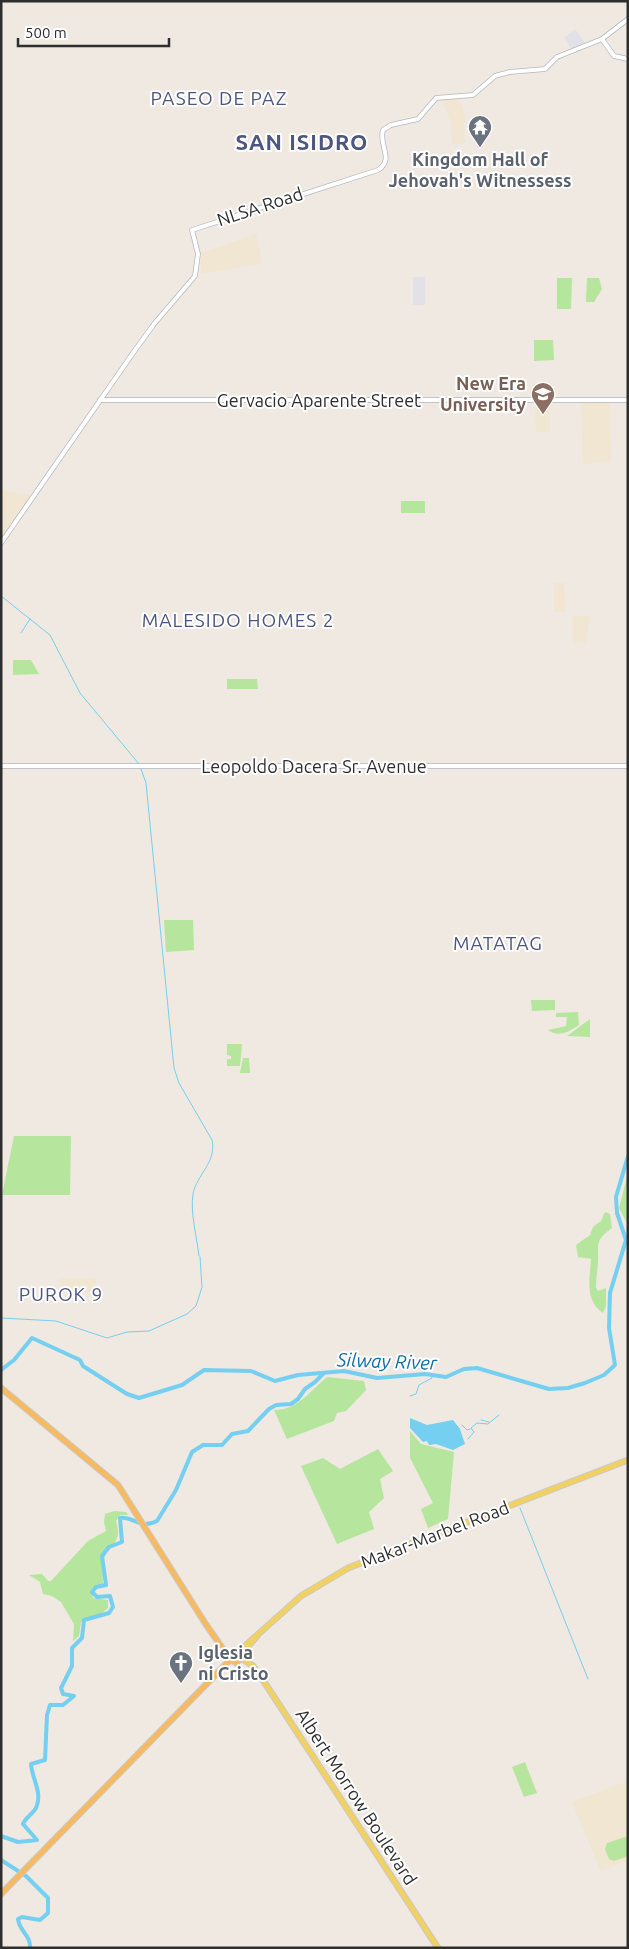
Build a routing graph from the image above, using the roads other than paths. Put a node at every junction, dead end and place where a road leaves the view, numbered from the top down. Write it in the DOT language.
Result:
graph roads {
  1 [pos="628,19"];
  2 [pos="602,39"];
  3 [pos="628,59"];
  4 [pos="100,400"];
  5 [pos="628,400"];
  6 [pos="1,543"];
  7 [pos="1,766"];
  8 [pos="628,766"];
  9 [pos="1,1388"];
  10 [pos="628,1460"];
  11 [pos="257,1635"];
  12 [pos="248,1648"];
  13 [pos="236,1658"];
  14 [pos="250,1664"];
  15 [pos="1,1894"];
  16 [pos="438,1948"];
  1 -- 2 [label="main road, NLSA Road"];
  2 -- 3 [label="main road"];
  2 -- 4 [label="main road, NLSA Road"];
  4 -- 5 [label="main road, Gervacio Aparente Street"];
  4 -- 6 [label="main road, NLSA Road"];
  7 -- 8 [label="main road, Leopoldo Dacera Sr. Avenue"];
  9 -- 13 [label="highway"];
  10 -- 11 [label="main road, Makar-Marbel Road"];
  11 -- 12 [label="main road, Makar-Marbel Road"];
  11 -- 13 [label="main road, Makar-Marbel Road"];
  12 -- 13 [label="main road, Makar-Marbel Road"];
  12 -- 14 [label="main road"];
  13 -- 14 [label="main road"];
  13 -- 15 [label="highway"];
  14 -- 16 [label="main road, Albert Morrow Boulevard"];
}
